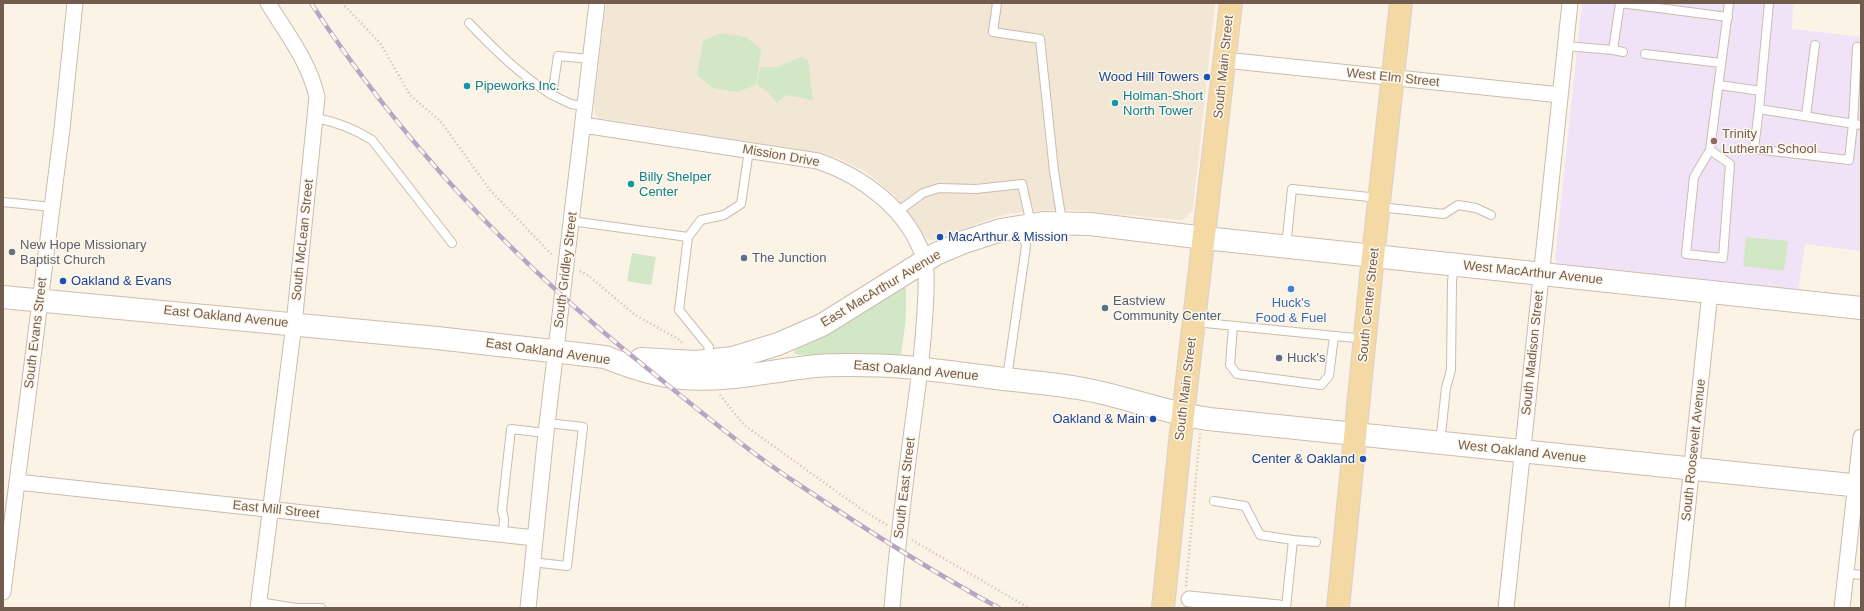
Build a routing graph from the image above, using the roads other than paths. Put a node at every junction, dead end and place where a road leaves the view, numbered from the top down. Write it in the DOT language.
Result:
graph roads {
  1 [pos="75,3"];
  2 [pos="268,3"];
  3 [pos="597,3"];
  4 [pos="997,3"];
  5 [pos="1231,3"];
  6 [pos="1401,3"];
  7 [pos="1570,3"];
  8 [pos="1620,3"];
  9 [pos="1729,3"];
  10 [pos="1769,3"];
  11 [pos="1728,16"];
  12 [pos="468,23"];
  13 [pos="1815,45"];
  14 [pos="1565,46"];
  15 [pos="1857,47"];
  16 [pos="1613,50"];
  17 [pos="1623,52"];
  18 [pos="1644,54"];
  19 [pos="590,59"];
  20 [pos="1225,60"];
  21 [pos="1721,64"];
  22 [pos="1393,78"];
  23 [pos="1719,85"];
  24 [pos="1761,91"];
  25 [pos="552,95"];
  26 [pos="1560,95"];
  27 [pos="585,106"];
  28 [pos="1759,109"];
  29 [pos="1806,116"];
  30 [pos="316,118"];
  31 [pos="1857,124"];
  32 [pos="583,125"];
  33 [pos="749,150"];
  34 [pos="1710,150"];
  35 [pos="3,202"];
  36 [pos="1379,203"];
  37 [pos="52,207"];
  38 [pos="896,213"];
  39 [pos="1491,215"];
  40 [pos="571,221"];
  41 [pos="1062,223"];
  42 [pos="1026,225"];
  43 [pos="688,237"];
  44 [pos="1205,238"];
  45 [pos="452,243"];
  46 [pos="1286,247"];
  47 [pos="1374,256"];
  48 [pos="924,259"];
  49 [pos="1454,265"];
  50 [pos="1542,274"];
  51 [pos="1710,292"];
  52 [pos="3,297"];
  53 [pos="40,300"];
  54 [pos="1861,308"];
  55 [pos="1194,322"];
  56 [pos="294,324"];
  57 [pos="1233,326"];
  58 [pos="1334,336"];
  59 [pos="1366,339"];
  60 [pos="556,351"];
  61 [pos="605,357"];
  62 [pos="704,367"];
  63 [pos="920,369"];
  64 [pos="1007,379"];
  65 [pos="1186,426"];
  66 [pos="546,428"];
  67 [pos="1356,435"];
  68 [pos="1861,437"];
  69 [pos="1440,444"];
  70 [pos="1523,452"];
  71 [pos="1692,469"];
  72 [pos="17,482"];
  73 [pos="1859,486"];
  74 [pos="1214,501"];
  75 [pos="271,509"];
  76 [pos="503,534"];
  77 [pos="535,538"];
  78 [pos="1294,540"];
  79 [pos="1316,542"];
  80 [pos="532,562"];
  81 [pos="1854,574"];
  82 [pos="3,592"];
  83 [pos="1187,594"];
  84 [pos="258,605"];
  85 [pos="321,608"];
  86 [pos="528,608"];
  87 [pos="892,608"];
  88 [pos="1163,608"];
  89 [pos="1279,608"];
  90 [pos="1286,608"];
  91 [pos="1338,608"];
  92 [pos="1506,608"];
  93 [pos="1677,608"];
  94 [pos="1842,608"];
  1 -- 37 [label="street, South Evans Street"];
  2 -- 30 [label="street, South McLean Street"];
  3 -- 19 [label="street, South Gridley Street"];
  4 -- 41 [label="lane"];
  5 -- 20 [label="main road, South Main Street"];
  6 -- 22 [label="main road, South Center Street"];
  7 -- 14 [label="street, South Madison Street"];
  8 -- 11 [label="lane"];
  8 -- 16 [label="lane"];
  9 -- 11 [label="lane"];
  10 -- 24 [label="lane"];
  11 -- 21 [label="lane"];
  12 -- 25 [label="lane"];
  13 -- 29 [label="lane"];
  14 -- 16 [label="lane"];
  14 -- 26 [label="street, South Madison Street"];
  15 -- 31 [label="lane"];
  16 -- 17 [label="lane"];
  18 -- 21 [label="lane"];
  19 -- 25 [label="lane"];
  19 -- 27 [label="street, South Gridley Street"];
  20 -- 22 [label="street, West Elm Street"];
  20 -- 44 [label="main road, South Main Street"];
  21 -- 23 [label="lane"];
  22 -- 26 [label="street, West Elm Street"];
  22 -- 36 [label="main road, South Center Street"];
  23 -- 24 [label="lane"];
  23 -- 34 [label="lane"];
  24 -- 28 [label="lane"];
  25 -- 27 [label="lane"];
  26 -- 50 [label="street, South Madison Street"];
  27 -- 32 [label="street, South Gridley Street"];
  28 -- 29 [label="lane"];
  28 -- 31 [label="lane"];
  29 -- 31 [label="lane"];
  30 -- 45 [label="lane"];
  30 -- 56 [label="street, South McLean Street"];
  32 -- 33 [label="street, Mission Drive"];
  32 -- 40 [label="street, South Gridley Street"];
  33 -- 38 [label="street, Mission Drive"];
  33 -- 43 [label="lane"];
  34 -- 34 [label="lane"];
  35 -- 37 [label="lane"];
  36 -- 39 [label="lane"];
  36 -- 46 [label="lane"];
  36 -- 47 [label="main road, South Center Street"];
  37 -- 53 [label="street, South Evans Street"];
  38 -- 42 [label="lane"];
  38 -- 48 [label="street, Mission Drive"];
  40 -- 43 [label="lane"];
  40 -- 60 [label="street, South Gridley Street"];
  41 -- 42 [label="main road, East MacArthur Avenue"];
  41 -- 44 [label="main road, East MacArthur Avenue"];
  42 -- 48 [label="main road, East MacArthur Avenue"];
  42 -- 64 [label="lane"];
  43 -- 62 [label="lane"];
  44 -- 46 [label="main road, West MacArthur Avenue"];
  44 -- 55 [label="main road, South Main Street"];
  46 -- 47 [label="main road, West MacArthur Avenue"];
  47 -- 49 [label="main road, West MacArthur Avenue"];
  47 -- 59 [label="main road, South Center Street"];
  48 -- 62 [label="main road, East MacArthur Avenue"];
  48 -- 63 [label="street, Mission Drive"];
  49 -- 50 [label="main road, West MacArthur Avenue"];
  49 -- 69 [label="lane"];
  50 -- 51 [label="main road, West MacArthur Avenue"];
  50 -- 70 [label="street, South Madison Street"];
  51 -- 54 [label="main road, West MacArthur Avenue"];
  51 -- 71 [label="street, South Roosevelt Avenue"];
  52 -- 53 [label="main road, East Oakland Avenue"];
  53 -- 56 [label="main road, East Oakland Avenue"];
  53 -- 72 [label="street, South Evans Street"];
  55 -- 57 [label="lane"];
  55 -- 65 [label="main road, South Main Street"];
  56 -- 60 [label="main road, East Oakland Avenue"];
  56 -- 75 [label="street, South McLean Street"];
  57 -- 58 [label="lane"];
  57 -- 58 [label="lane"];
  58 -- 59 [label="lane"];
  59 -- 67 [label="main road, South Center Street"];
  60 -- 61 [label="main road, East Oakland Avenue"];
  60 -- 66 [label="street, South Gridley Street"];
  61 -- 62 [label="main road, East MacArthur Avenue"];
  62 -- 63 [label="main road, East Oakland Avenue"];
  63 -- 64 [label="main road, East Oakland Avenue"];
  63 -- 87 [label="street, South East Street"];
  64 -- 65 [label="main road, East Oakland Avenue"];
  65 -- 67 [label="main road, West Oakland Avenue"];
  65 -- 88 [label="main road, South Main Street"];
  66 -- 76 [label="lane"];
  66 -- 77 [label="street, South Gridley Street"];
  66 -- 80 [label="lane"];
  67 -- 69 [label="main road, West Oakland Avenue"];
  67 -- 91 [label="main road, South Center Street"];
  68 -- 73 [label="street"];
  69 -- 70 [label="main road, West Oakland Avenue"];
  70 -- 71 [label="main road, West Oakland Avenue"];
  70 -- 92 [label="street, South Madison Street"];
  71 -- 73 [label="main road, West Oakland Avenue"];
  71 -- 93 [label="street, South Roosevelt Avenue"];
  72 -- 75 [label="street, East Mill Street"];
  72 -- 82 [label="street, South Evans Street"];
  73 -- 81 [label="street"];
  74 -- 78 [label="lane"];
  75 -- 76 [label="street, East Mill Street"];
  75 -- 84 [label="street, South McLean Street"];
  76 -- 77 [label="street, East Mill Street"];
  77 -- 80 [label="street, South Gridley Street"];
  78 -- 79 [label="lane"];
  78 -- 90 [label="lane"];
  80 -- 86 [label="street, South Gridley Street"];
  81 -- 94 [label="street"];
  83 -- 89 [label="street"];
  84 -- 85 [label="lane"];
}
